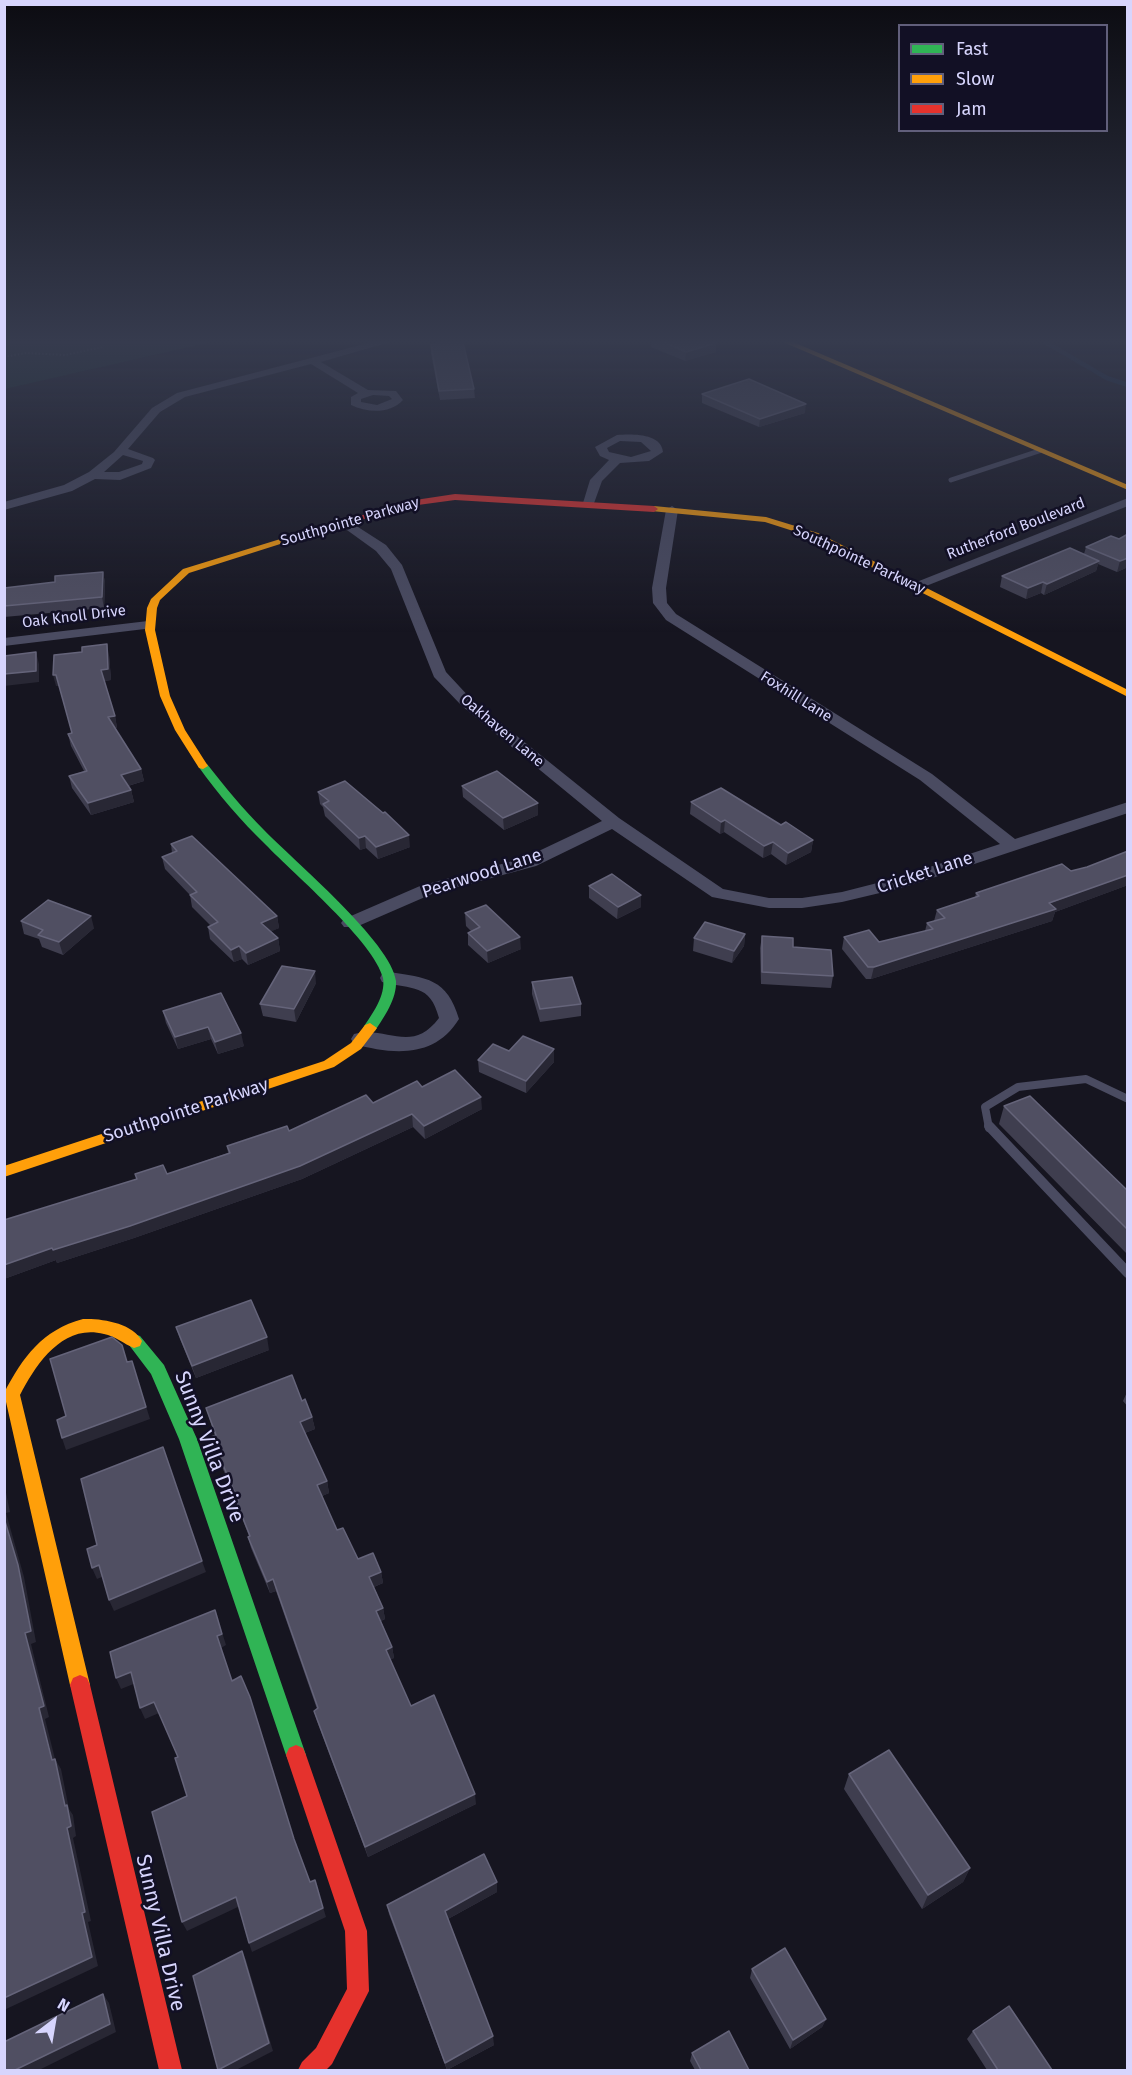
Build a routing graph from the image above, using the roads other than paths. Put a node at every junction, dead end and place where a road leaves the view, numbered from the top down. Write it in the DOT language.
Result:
graph roads {
  1 [pos="131,439"];
  2 [pos="1011,439"];
  3 [pos="120,451"];
  4 [pos="1039,451"];
  5 [pos="617,459"];
  6 [pos="93,475"];
  7 [pos="951,480"];
  8 [pos="1128,489"];
  9 [pos="1128,502"];
  10 [pos="588,503"];
  11 [pos="4,506"];
  12 [pos="672,510"];
  13 [pos="344,522"];
  14 [pos="916,585"];
  15 [pos="148,625"];
  16 [pos="4,642"];
  17 [pos="1128,694"];
  18 [pos="1128,807"];
  19 [pos="613,822"];
  20 [pos="1012,845"];
  21 [pos="718,893"];
  22 [pos="350,923"];
  23 [pos="389,978"];
  24 [pos="361,1039"];
  25 [pos="1128,1099"];
  26 [pos="4,1172"];
  27 [pos="1128,1273"];
  28 [pos="171,2070"];
  29 [pos="310,2070"];
  1 -- 3 [label="street"];
  2 -- 4 [label="street"];
  3 -- 6 [label="street"];
  3 -- 6 [label="street"];
  4 -- 7 [label="lane"];
  4 -- 8 [label="street"];
  5 -- 10 [label="street"];
  6 -- 11 [label="street"];
  9 -- 14 [label="street, Rutherford Boulevard"];
  10 -- 12 [label="street, Southpointe Parkway"];
  10 -- 13 [label="street, Southpointe Parkway"];
  12 -- 14 [label="street, Southpointe Parkway"];
  12 -- 20 [label="street, Foxhill Lane"];
  13 -- 15 [label="street, Southpointe Parkway"];
  13 -- 19 [label="street, Oakhaven Lane"];
  14 -- 17 [label="street, Southpointe Parkway"];
  15 -- 16 [label="street, Oak Knoll Drive"];
  15 -- 22 [label="street"];
  18 -- 20 [label="street, Cricket Lane"];
  19 -- 21 [label="street, Oakhaven Lane"];
  19 -- 22 [label="street, Pearwood Lane"];
  20 -- 21 [label="street, Cricket Lane"];
  22 -- 23 [label="street"];
  23 -- 24 [label="street, Southpointe Parkway"];
  23 -- 24 [label="street"];
  24 -- 26 [label="street, Southpointe Parkway"];
  25 -- 27 [label="lane"];
  28 -- 29 [label="street, Sunny Villa Drive"];
}
